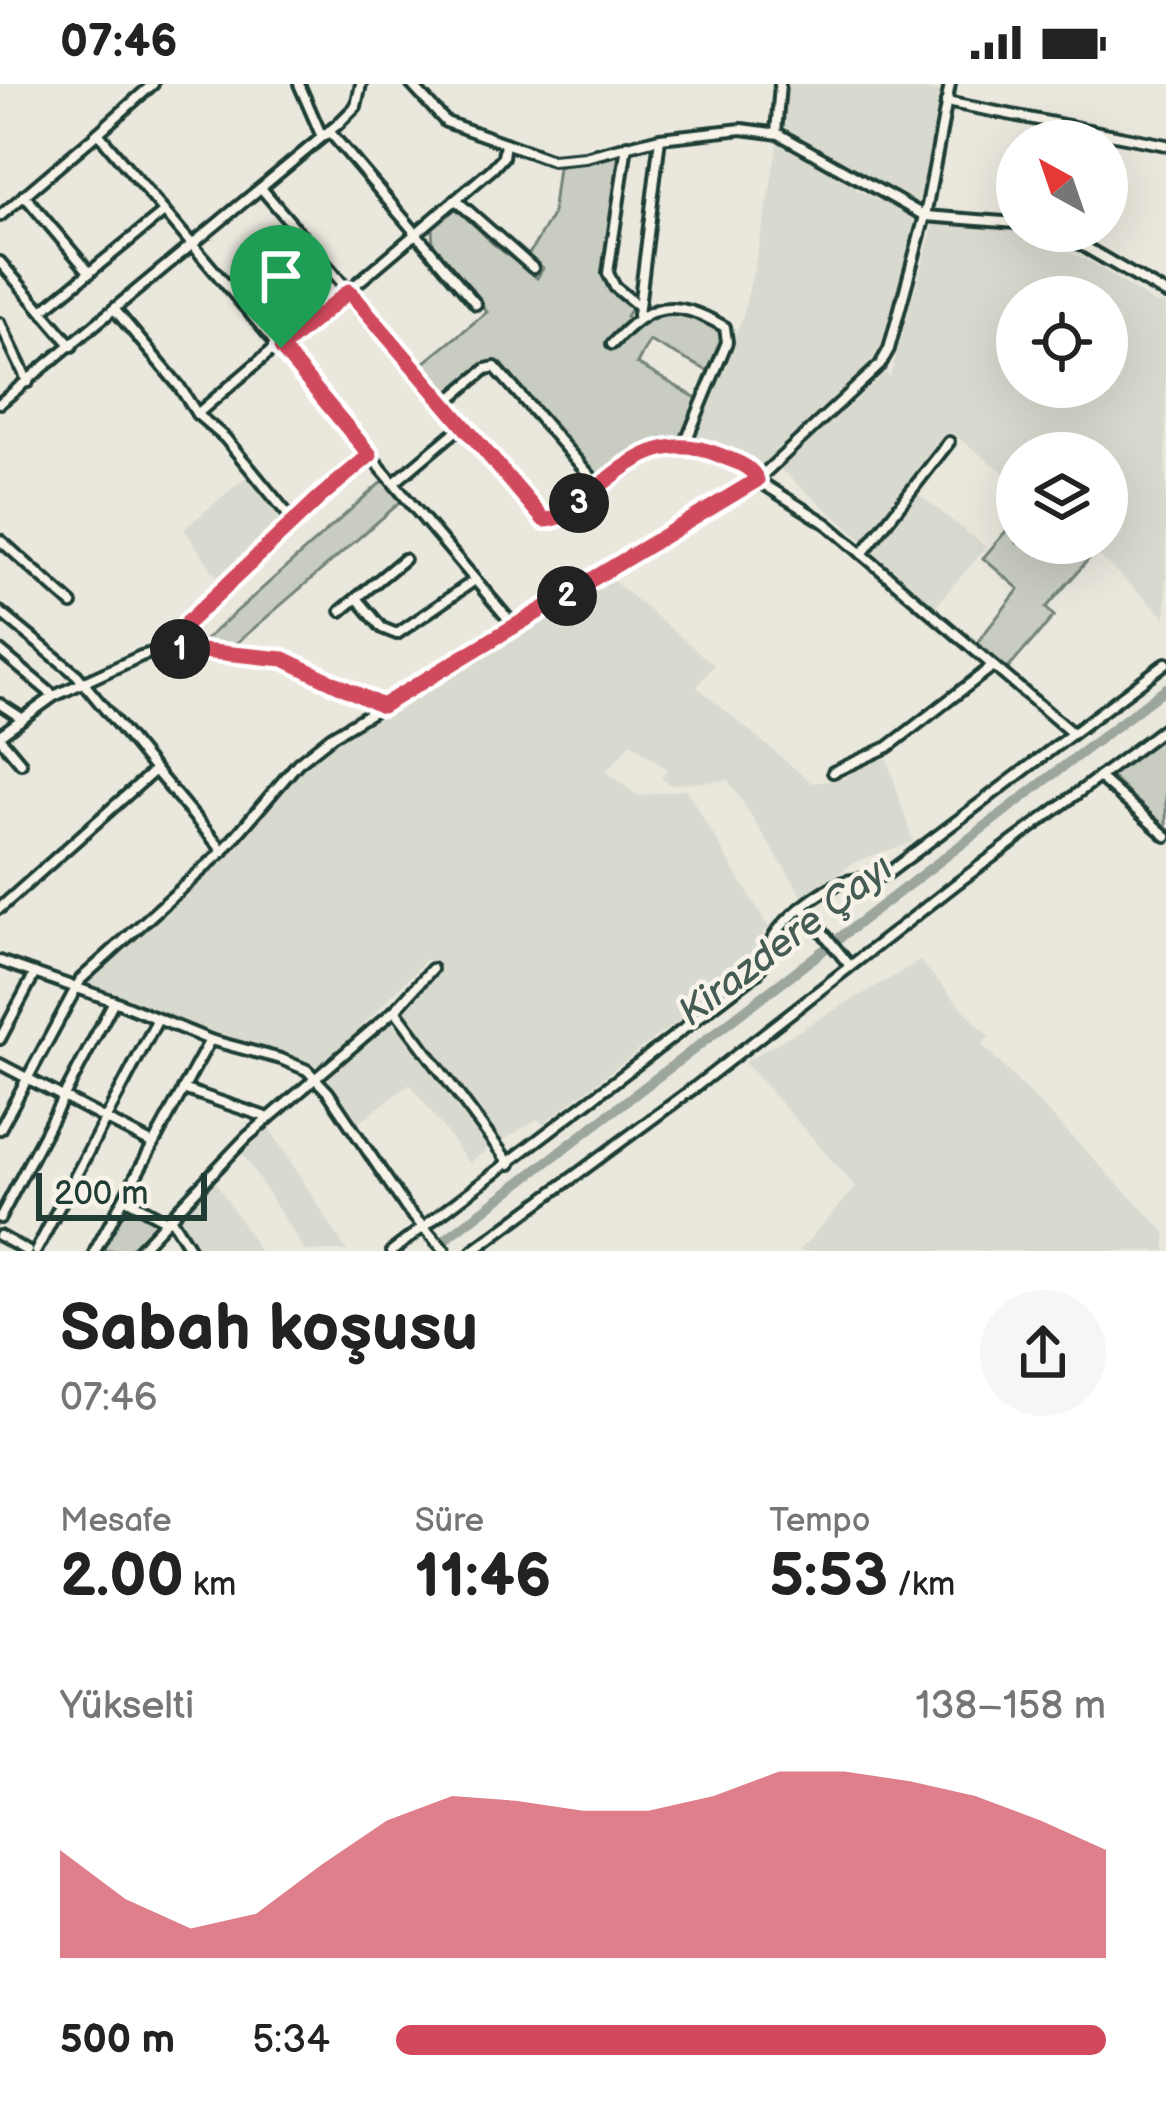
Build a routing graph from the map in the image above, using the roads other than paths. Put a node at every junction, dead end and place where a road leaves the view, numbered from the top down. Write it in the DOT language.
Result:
graph roads {
  1 [pos="153,84"];
  2 [pos="298,84"];
  3 [pos="361,84"];
  4 [pos="411,84"];
  5 [pos="780,84"];
  6 [pos="950,84"];
  7 [pos="946,103"];
  8 [pos="98,133"];
  9 [pos="776,133"];
  10 [pos="326,134"];
  11 [pos="660,138"];
  12 [pos="505,143"];
  13 [pos="627,145"];
  14 [pos="1166,146"];
  15 [pos="261,188"];
  16 [pos="25,195"];
  17 [pos="456,200"];
  18 [pos="164,212"];
  19 [pos="0,216"];
  20 [pos="925,216"];
  21 [pos="996,221"];
  22 [pos="417,233"];
  23 [pos="193,245"];
  24 [pos="1094,252"];
  25 [pos="0,262"];
  26 [pos="533,268"];
  27 [pos="90,273"];
  28 [pos="349,291"];
  29 [pos="1166,294"];
  30 [pos="476,304"];
  31 [pos="115,310"];
  32 [pos="42,311"];
  33 [pos="638,311"];
  34 [pos="0,323"];
  35 [pos="612,344"];
  36 [pos="72,346"];
  37 [pos="279,347"];
  38 [pos="28,382"];
  39 [pos="0,403"];
  40 [pos="445,404"];
  41 [pos="197,414"];
  42 [pos="463,425"];
  43 [pos="949,442"];
  44 [pos="685,444"];
  45 [pos="370,455"];
  46 [pos="757,480"];
  47 [pos="394,483"];
  48 [pos="600,488"];
  49 [pos="294,522"];
  50 [pos="0,540"];
  51 [pos="862,554"];
  52 [pos="404,559"];
  53 [pos="475,580"];
  54 [pos="357,598"];
  55 [pos="72,604"];
  56 [pos="341,610"];
  57 [pos="0,612"];
  58 [pos="514,627"];
  59 [pos="170,648"];
  60 [pos="0,651"];
  61 [pos="1166,663"];
  62 [pos="993,666"];
  63 [pos="83,682"];
  64 [pos="54,696"];
  65 [pos="0,704"];
  66 [pos="382,706"];
  67 [pos="20,717"];
  68 [pos="1166,728"];
  69 [pos="1072,733"];
  70 [pos="0,736"];
  71 [pos="21,763"];
  72 [pos="154,770"];
  73 [pos="833,772"];
  74 [pos="1100,777"];
  75 [pos="1166,836"];
  76 [pos="223,851"];
  77 [pos="0,908"];
  78 [pos="806,911"];
  79 [pos="847,963"];
  80 [pos="2,965"];
  81 [pos="432,969"];
  82 [pos="35,973"];
  83 [pos="74,987"];
  84 [pos="114,1001"];
  85 [pos="395,1010"];
  86 [pos="158,1019"];
  87 [pos="0,1039"];
  88 [pos="210,1040"];
  89 [pos="0,1064"];
  90 [pos="27,1078"];
  91 [pos="317,1078"];
  92 [pos="183,1089"];
  93 [pos="64,1097"];
  94 [pos="269,1118"];
  95 [pos="106,1119"];
  96 [pos="0,1129"];
  97 [pos="153,1144"];
  98 [pos="510,1164"];
  99 [pos="124,1198"];
  100 [pos="0,1218"];
  101 [pos="168,1219"];
  102 [pos="423,1228"];
  103 [pos="0,1236"];
  104 [pos="27,1251"];
  105 [pos="36,1251"];
  106 [pos="95,1251"];
  107 [pos="138,1251"];
  108 [pos="191,1251"];
  109 [pos="392,1251"];
  110 [pos="445,1251"];
  111 [pos="473,1251"];
  1 -- 8 [label="street"];
  2 -- 10 [label="street"];
  3 -- 10 [label="street"];
  4 -- 12 [label="street"];
  5 -- 9 [label="street"];
  6 -- 7 [label="street"];
  7 -- 14 [label="street"];
  7 -- 20 [label="street"];
  8 -- 16 [label="street"];
  8 -- 18 [label="street"];
  9 -- 11 [label="street"];
  9 -- 20 [label="street"];
  10 -- 15 [label="street"];
  10 -- 22 [label="street"];
  11 -- 13 [label="street"];
  11 -- 33 [label="street"];
  12 -- 13 [label="street"];
  12 -- 17 [label="street"];
  13 -- 33 [label="street"];
  15 -- 23 [label="street"];
  15 -- 28 [label="street"];
  16 -- 19 [label="street"];
  16 -- 27 [label="street"];
  17 -- 22 [label="street"];
  17 -- 26 [label="street"];
  18 -- 23 [label="street"];
  18 -- 27 [label="street"];
  20 -- 21 [label="street"];
  20 -- 46 [label="street"];
  22 -- 28 [label="street"];
  22 -- 30 [label="street"];
  23 -- 31 [label="street"];
  23 -- 37 [label="street"];
  24 -- 29 [label="street"];
  25 -- 32 [label="street"];
  27 -- 32 [label="street"];
  28 -- 37 [label="street"];
  28 -- 40 [label="street"];
  31 -- 36 [label="street"];
  31 -- 41 [label="street"];
  32 -- 36 [label="street"];
  33 -- 35 [label="street"];
  33 -- 44 [label="street"];
  34 -- 38 [label="street"];
  36 -- 38 [label="street"];
  37 -- 41 [label="street"];
  37 -- 45 [label="street"];
  38 -- 39 [label="street"];
  40 -- 42 [label="street"];
  40 -- 48 [label="street"];
  41 -- 49 [label="street"];
  42 -- 47 [label="street"];
  42 -- 48 [label="street"];
  43 -- 51 [label="street"];
  44 -- 46 [label="street"];
  44 -- 48 [label="street"];
  45 -- 47 [label="street"];
  45 -- 49 [label="street"];
  46 -- 51 [label="street"];
  46 -- 58 [label="street"];
  47 -- 53 [label="street"];
  49 -- 59 [label="street"];
  50 -- 55 [label="street"];
  51 -- 62 [label="street"];
  52 -- 54 [label="street"];
  53 -- 54 [label="street"];
  53 -- 58 [label="street"];
  54 -- 56 [label="street"];
  57 -- 63 [label="street"];
  58 -- 66 [label="street"];
  59 -- 63 [label="street"];
  59 -- 66 [label="street"];
  60 -- 64 [label="street"];
  61 -- 69 [label="street"];
  62 -- 69 [label="street"];
  62 -- 73 [label="street"];
  63 -- 64 [label="street"];
  63 -- 72 [label="street"];
  64 -- 67 [label="street"];
  65 -- 67 [label="street"];
  66 -- 76 [label="street"];
  67 -- 70 [label="street"];
  68 -- 74 [label="street"];
  69 -- 78 [label="street"];
  70 -- 71 [label="street"];
  72 -- 76 [label="street"];
  72 -- 77 [label="street"];
  74 -- 75 [label="street"];
  74 -- 79 [label="street"];
  76 -- 83 [label="street"];
  78 -- 79 [label="street"];
  78 -- 98 [label="street"];
  79 -- 111 [label="street"];
  80 -- 82 [label="street"];
  81 -- 85 [label="street"];
  82 -- 83 [label="street"];
  82 -- 87 [label="street"];
  83 -- 84 [label="street"];
  83 -- 90 [label="street"];
  84 -- 86 [label="street"];
  84 -- 93 [label="street"];
  85 -- 91 [label="street"];
  85 -- 98 [label="street"];
  86 -- 88 [label="street"];
  86 -- 95 [label="street"];
  88 -- 91 [label="street"];
  88 -- 92 [label="street"];
  89 -- 90 [label="street"];
  90 -- 93 [label="street"];
  90 -- 96 [label="street"];
  91 -- 94 [label="street"];
  91 -- 102 [label="street"];
  92 -- 94 [label="street"];
  92 -- 97 [label="street"];
  93 -- 95 [label="street"];
  93 -- 100 [label="street"];
  94 -- 101 [label="street"];
  95 -- 97 [label="street"];
  95 -- 105 [label="street"];
  97 -- 99 [label="street"];
  98 -- 102 [label="street"];
  99 -- 101 [label="street"];
  99 -- 106 [label="street"];
  101 -- 107 [label="street"];
  101 -- 108 [label="street"];
  102 -- 109 [label="street"];
  102 -- 110 [label="street"];
  103 -- 104 [label="street"];
}
